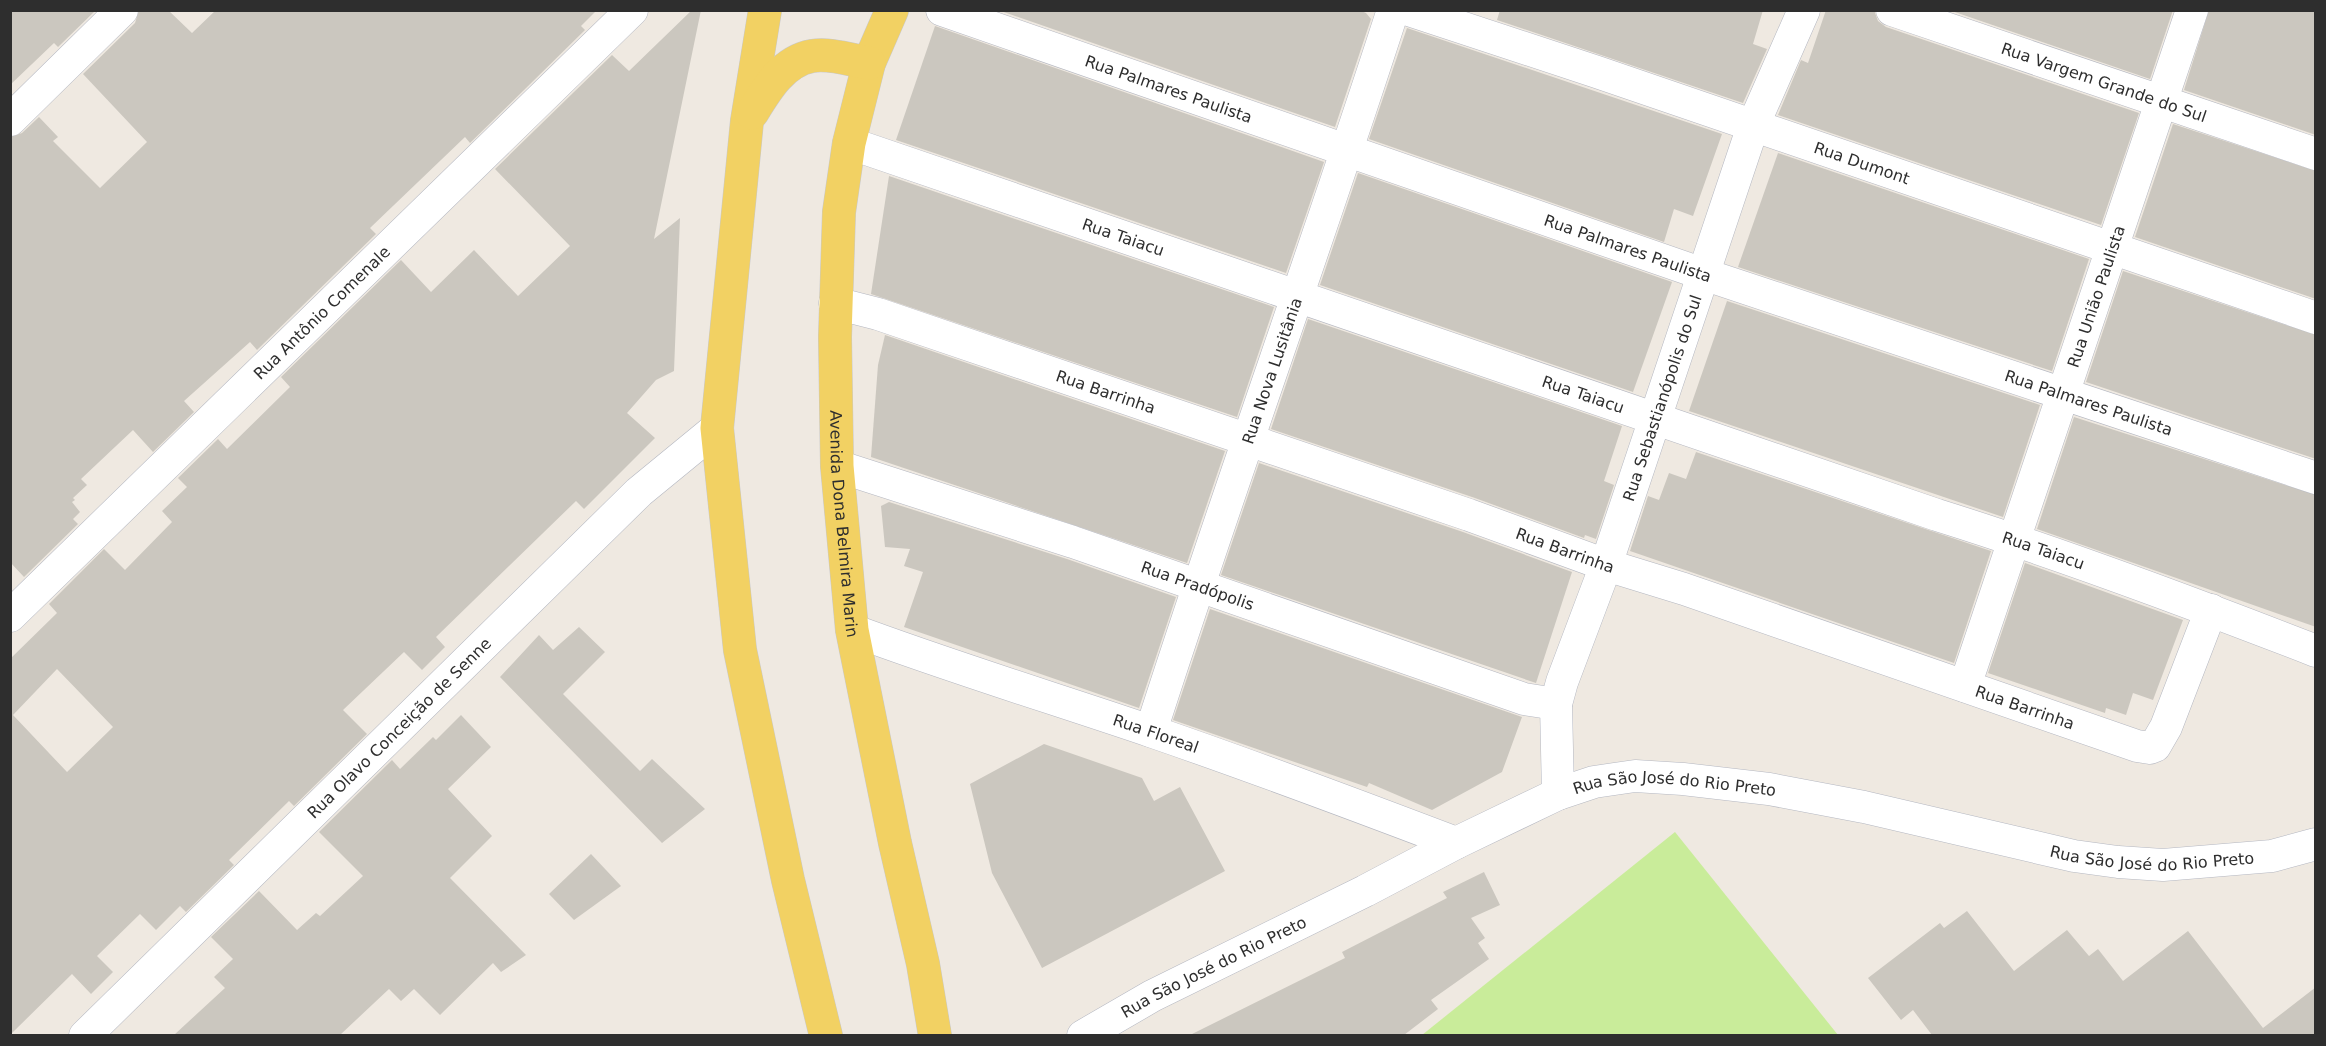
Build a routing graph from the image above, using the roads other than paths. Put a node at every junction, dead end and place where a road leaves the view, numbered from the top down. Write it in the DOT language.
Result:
graph roads {
  1 [pos="122,10"];
  2 [pos="632,10"];
  3 [pos="765,10"];
  4 [pos="892,10"];
  5 [pos="942,10"];
  6 [pos="1393,10"];
  7 [pos="1409,10"];
  8 [pos="1804,10"];
  9 [pos="1892,10"];
  10 [pos="2192,10"];
  11 [pos="869,63"];
  12 [pos="2162,102"];
  13 [pos="10,120"];
  14 [pos="747,121"];
  15 [pos="1753,126"];
  16 [pos="849,143"];
  17 [pos="1348,151"];
  18 [pos="2316,154"];
  19 [pos="2112,249"];
  20 [pos="1702,274"];
  21 [pos="1298,295"];
  22 [pos="835,303"];
  23 [pos="2316,318"];
  24 [pos="2063,394"];
  25 [pos="1656,420"];
  26 [pos="717,428"];
  27 [pos="1248,441"];
  28 [pos="837,466"];
  29 [pos="2316,478"];
  30 [pos="2014,539"];
  31 [pos="1606,565"];
  32 [pos="1197,586"];
  33 [pos="2211,610"];
  34 [pos="10,616"];
  35 [pos="852,630"];
  36 [pos="2316,651"];
  37 [pos="1965,686"];
  38 [pos="1556,704"];
  39 [pos="1151,731"];
  40 [pos="1558,794"];
  41 [pos="1456,843"];
  42 [pos="2316,844"];
  43 [pos="85,1035"];
  44 [pos="826,1035"];
  45 [pos="935,1035"];
  46 [pos="1083,1035"];
  1 -- 13 [label="street"];
  2 -- 34 [label="street, Rua Antônio Comenale"];
  3 -- 14 [label="main road"];
  4 -- 11 [label="main road, Avenida Dona Belmira Marin"];
  5 -- 17 [label="street, Rua Palmares Paulista"];
  6 -- 17 [label="street, Rua Nova Lusitânia"];
  7 -- 15 [label="street, Rua Dumont"];
  8 -- 15 [label="street, Rua Sebastianópolis do Sul"];
  9 -- 12 [label="street, Rua Vargem Grande do Sul"];
  10 -- 12 [label="street, Rua União Paulista"];
  11 -- 14 [label="main road"];
  11 -- 16 [label="main road, Avenida Dona Belmira Marin"];
  12 -- 18 [label="street, Rua Vargem Grande do Sul"];
  12 -- 19 [label="street, Rua União Paulista"];
  14 -- 26 [label="main road"];
  15 -- 19 [label="street, Rua Dumont"];
  15 -- 20 [label="street, Rua Sebastianópolis do Sul"];
  16 -- 21 [label="street, Rua Taiacu"];
  16 -- 22 [label="main road, Avenida Dona Belmira Marin"];
  17 -- 20 [label="street, Rua Palmares Paulista"];
  17 -- 21 [label="street, Rua Nova Lusitânia"];
  19 -- 23 [label="street, Rua Dumont"];
  19 -- 24 [label="street, Rua União Paulista"];
  20 -- 24 [label="street, Rua Palmares Paulista"];
  20 -- 25 [label="street, Rua Sebastianópolis do Sul"];
  21 -- 25 [label="street, Rua Taiacu"];
  21 -- 27 [label="street, Rua Nova Lusitânia"];
  22 -- 27 [label="street, Rua Barrinha"];
  22 -- 28 [label="main road, Avenida Dona Belmira Marin"];
  24 -- 29 [label="street, Rua Palmares Paulista"];
  24 -- 30 [label="street, Rua União Paulista"];
  25 -- 30 [label="street, Rua Taiacu"];
  25 -- 31 [label="street, Rua Sebastianópolis do Sul"];
  26 -- 43 [label="street, Rua Olavo Conceição de Senne"];
  26 -- 44 [label="main road"];
  27 -- 31 [label="street, Rua Barrinha"];
  27 -- 32 [label="street, Rua Nova Lusitânia"];
  28 -- 32 [label="street, Rua Pradópolis"];
  28 -- 35 [label="main road, Avenida Dona Belmira Marin"];
  30 -- 33 [label="street, Rua Taiacu"];
  30 -- 37 [label="street, Rua União Paulista"];
  31 -- 37 [label="street, Rua Barrinha"];
  31 -- 38 [label="street, Rua Sebastianópolis do Sul"];
  32 -- 38 [label="street, Rua Pradópolis"];
  32 -- 39 [label="street, Rua Nova Lusitânia"];
  33 -- 36 [label="street, Rua Taiacu"];
  33 -- 37 [label="street, Rua Barrinha"];
  35 -- 39 [label="street, Rua Floreal"];
  35 -- 45 [label="main road, Avenida Dona Belmira Marin"];
  38 -- 40 [label="street, Rua Sebastianópolis do Sul"];
  39 -- 41 [label="street, Rua Floreal"];
  40 -- 41 [label="street, Rua São José do Rio Preto"];
  40 -- 42 [label="street, Rua São José do Rio Preto"];
  41 -- 46 [label="street, Rua São José do Rio Preto"];
}
